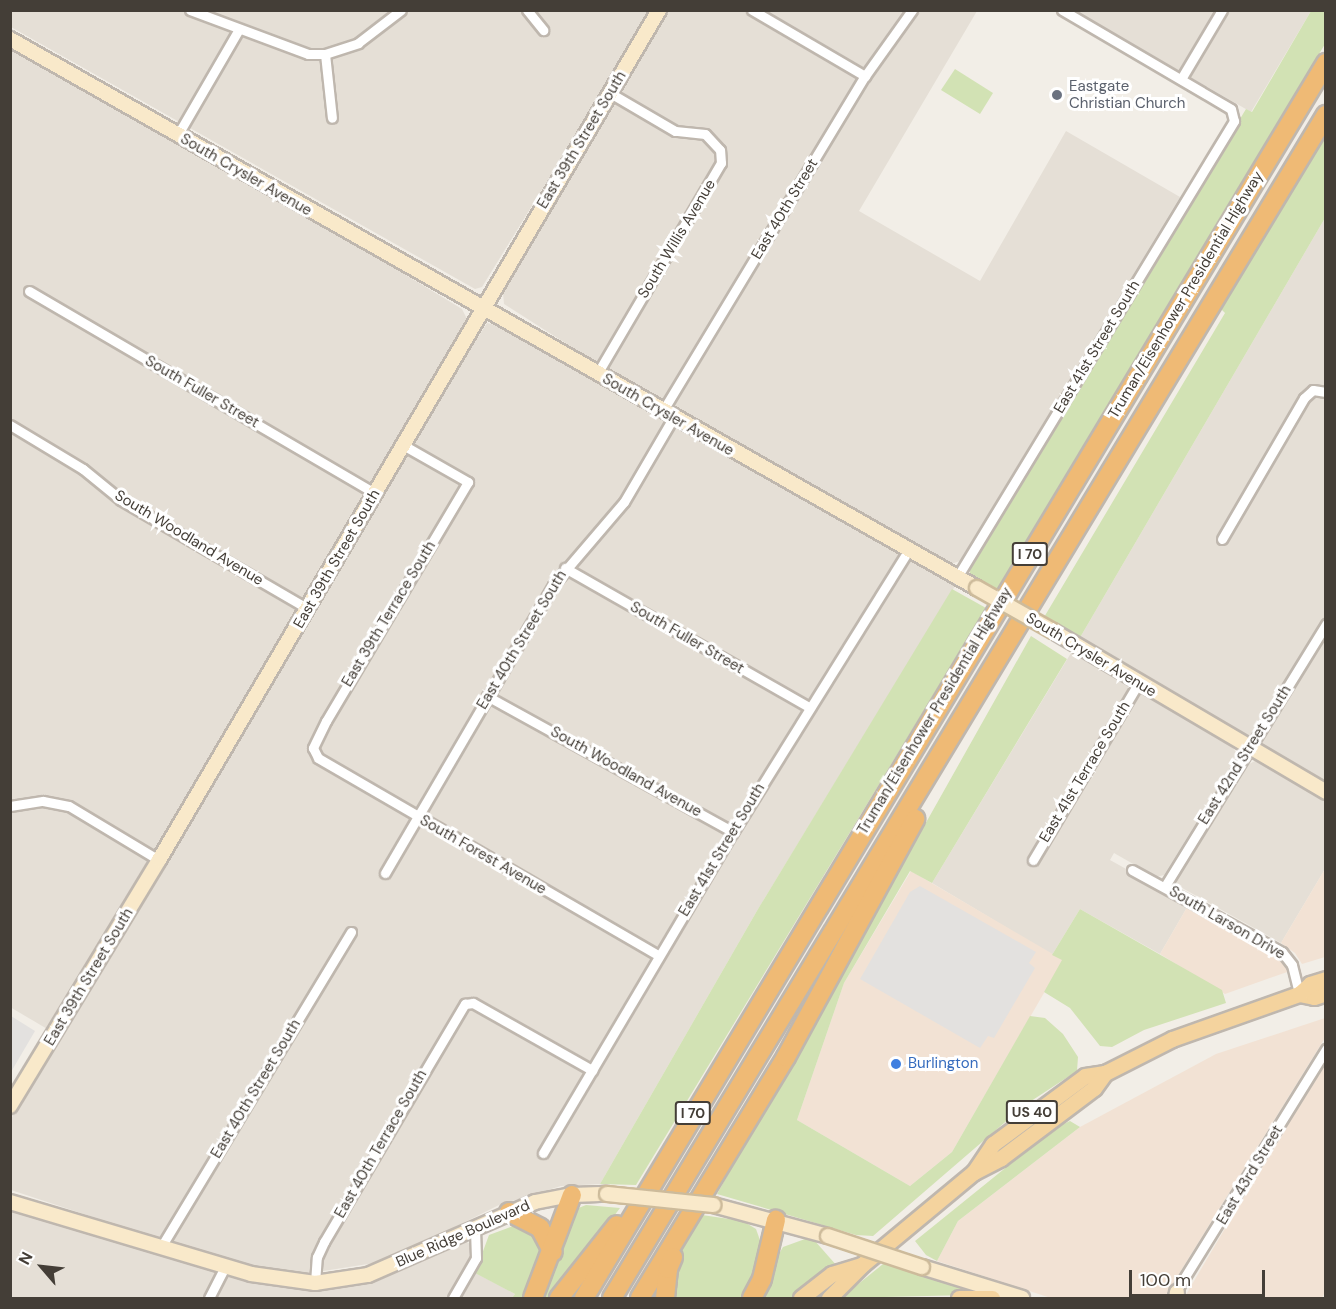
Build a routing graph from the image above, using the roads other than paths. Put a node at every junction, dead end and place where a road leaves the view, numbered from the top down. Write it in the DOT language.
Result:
graph roads {
  1 [pos="190,10"];
  2 [pos="401,10"];
  3 [pos="527,10"];
  4 [pos="659,10"];
  5 [pos="752,10"];
  6 [pos="912,10"];
  7 [pos="1062,10"];
  8 [pos="1084,10"];
  9 [pos="1222,10"];
  10 [pos="1079,20"];
  11 [pos="239,29"];
  12 [pos="543,30"];
  13 [pos="10,39"];
  14 [pos="325,54"];
  15 [pos="1326,63"];
  16 [pos="865,76"];
  17 [pos="1182,79"];
  18 [pos="610,93"];
  19 [pos="1326,115"];
  20 [pos="332,118"];
  21 [pos="177,135"];
  22 [pos="29,291"];
  23 [pos="481,309"];
  24 [pos="597,374"];
  25 [pos="1326,392"];
  26 [pos="668,415"];
  27 [pos="10,425"];
  28 [pos="403,445"];
  29 [pos="375,493"];
  30 [pos="1222,539"];
  31 [pos="907,552"];
  32 [pos="565,568"];
  33 [pos="956,579"];
  34 [pos="308,609"];
  35 [pos="1326,624"];
  36 [pos="1002,654"];
  37 [pos="1138,684"];
  38 [pos="487,696"];
  39 [pos="809,707"];
  40 [pos="313,748"];
  41 [pos="1250,749"];
  42 [pos="1326,792"];
  43 [pos="10,806"];
  44 [pos="418,817"];
  45 [pos="733,832"];
  46 [pos="159,860"];
  47 [pos="1033,860"];
  48 [pos="1132,870"];
  49 [pos="385,873"];
  50 [pos="1165,886"];
  51 [pos="351,932"];
  52 [pos="659,956"];
  53 [pos="1326,979"];
  54 [pos="1326,993"];
  55 [pos="1299,994"];
  56 [pos="1326,1049"];
  57 [pos="592,1070"];
  58 [pos="10,1106"];
  59 [pos="543,1153"];
  60 [pos="652,1182"];
  61 [pos="572,1195"];
  62 [pos="10,1202"];
  63 [pos="509,1212"];
  64 [pos="776,1220"];
  65 [pos="687,1224"];
  66 [pos="475,1228"];
  67 [pos="161,1247"];
  68 [pos="553,1252"];
  69 [pos="863,1264"];
  70 [pos="225,1266"];
  71 [pos="315,1283"];
  72 [pos="1175,1296"];
  73 [pos="209,1299"];
  74 [pos="453,1299"];
  75 [pos="533,1299"];
  76 [pos="559,1299"];
  77 [pos="584,1299"];
  78 [pos="612,1299"];
  79 [pos="640,1299"];
  80 [pos="665,1299"];
  81 [pos="752,1299"];
  82 [pos="801,1299"];
  83 [pos="829,1299"];
  84 [pos="959,1299"];
  85 [pos="992,1299"];
  86 [pos="1022,1299"];
  1 -- 11 [label="street"];
  2 -- 14 [label="street"];
  3 -- 12 [label="street"];
  4 -- 18 [label="main road, East 39th Street South"];
  5 -- 16 [label="street"];
  6 -- 16 [label="street, East 40th Street"];
  7 -- 10 [label="street"];
  8 -- 10 [label="street"];
  9 -- 17 [label="street"];
  10 -- 17 [label="street"];
  11 -- 14 [label="street"];
  11 -- 21 [label="street"];
  13 -- 21 [label="main road, South Crysler Avenue"];
  14 -- 20 [label="street"];
  15 -- 60 [label="highway, Truman/Eisenhower Presidential Highway / I 70"];
  16 -- 26 [label="street, East 40th Street"];
  17 -- 33 [label="street, East 41st Street South"];
  18 -- 23 [label="main road, East 39th Street South"];
  18 -- 24 [label="street, South Willis Avenue"];
  19 -- 36 [label="highway, Truman/Eisenhower Presidential Highway / I 70"];
  21 -- 23 [label="main road, South Crysler Avenue"];
  22 -- 29 [label="street, South Fuller Street"];
  23 -- 24 [label="main road, South Crysler Avenue"];
  23 -- 28 [label="main road, East 39th Street South"];
  24 -- 26 [label="main road, South Crysler Avenue"];
  25 -- 30 [label="street"];
  26 -- 31 [label="main road, South Crysler Avenue"];
  26 -- 32 [label="street, East 40th Street South"];
  27 -- 34 [label="street, South Woodland Avenue"];
  28 -- 29 [label="main road, East 39th Street South"];
  28 -- 40 [label="street, East 39th Terrace South"];
  29 -- 34 [label="main road, East 39th Street South"];
  31 -- 33 [label="main road, South Crysler Avenue"];
  31 -- 39 [label="street, East 41st Street South"];
  32 -- 38 [label="street, East 40th Street South"];
  32 -- 39 [label="street, South Fuller Street"];
  33 -- 37 [label="main road, South Crysler Avenue, bridge"];
  34 -- 46 [label="main road, East 39th Street South"];
  35 -- 41 [label="street, East 42nd Street South"];
  36 -- 65 [label="highway"];
  36 -- 78 [label="highway, Truman/Eisenhower Presidential Highway / I 70"];
  37 -- 41 [label="main road, South Crysler Avenue"];
  37 -- 47 [label="street, East 41st Terrace South"];
  38 -- 44 [label="street, East 40th Street South"];
  38 -- 45 [label="street, South Woodland Avenue"];
  39 -- 45 [label="street, East 41st Street South"];
  40 -- 44 [label="street, South Forest Avenue"];
  41 -- 42 [label="main road, South Crysler Avenue"];
  41 -- 50 [label="street, East 42nd Street South"];
  43 -- 46 [label="street"];
  44 -- 49 [label="street, East 40th Street South"];
  44 -- 52 [label="street, South Forest Avenue"];
  45 -- 52 [label="street, East 41st Street South"];
  46 -- 58 [label="main road, East 39th Street South"];
  48 -- 50 [label="street, South Larson Drive"];
  50 -- 55 [label="street, South Larson Drive"];
  51 -- 67 [label="street, East 40th Street South"];
  52 -- 57 [label="street, East 41st Street South"];
  53 -- 55 [label="main road, US 40"];
  54 -- 55 [label="main road, US 40"];
  55 -- 69 [label="main road, US 40"];
  56 -- 72 [label="street, East 43rd Street"];
  57 -- 59 [label="street, East 41st Street South"];
  57 -- 71 [label="street, East 40th Terrace South"];
  60 -- 76 [label="highway"];
  60 -- 77 [label="highway, Truman/Eisenhower Presidential Highway / I 70"];
  61 -- 63 [label="main road, Blue Ridge Boulevard"];
  61 -- 64 [label="main road, Blue Ridge Boulevard, bridge"];
  61 -- 68 [label="highway"];
  62 -- 67 [label="main road, Blue Ridge Boulevard"];
  63 -- 66 [label="main road, Blue Ridge Boulevard"];
  63 -- 68 [label="highway"];
  64 -- 81 [label="highway"];
  64 -- 86 [label="main road, Blue Ridge Boulevard, bridge"];
  65 -- 79 [label="highway"];
  65 -- 80 [label="highway"];
  66 -- 71 [label="main road, Blue Ridge Boulevard"];
  66 -- 74 [label="street"];
  67 -- 70 [label="main road, Blue Ridge Boulevard"];
  68 -- 75 [label="highway"];
  69 -- 82 [label="main road, US 40"];
  69 -- 83 [label="main road, US 40"];
  70 -- 71 [label="main road, Blue Ridge Boulevard"];
  70 -- 73 [label="street"];
  84 -- 85 [label="main road"];
}
